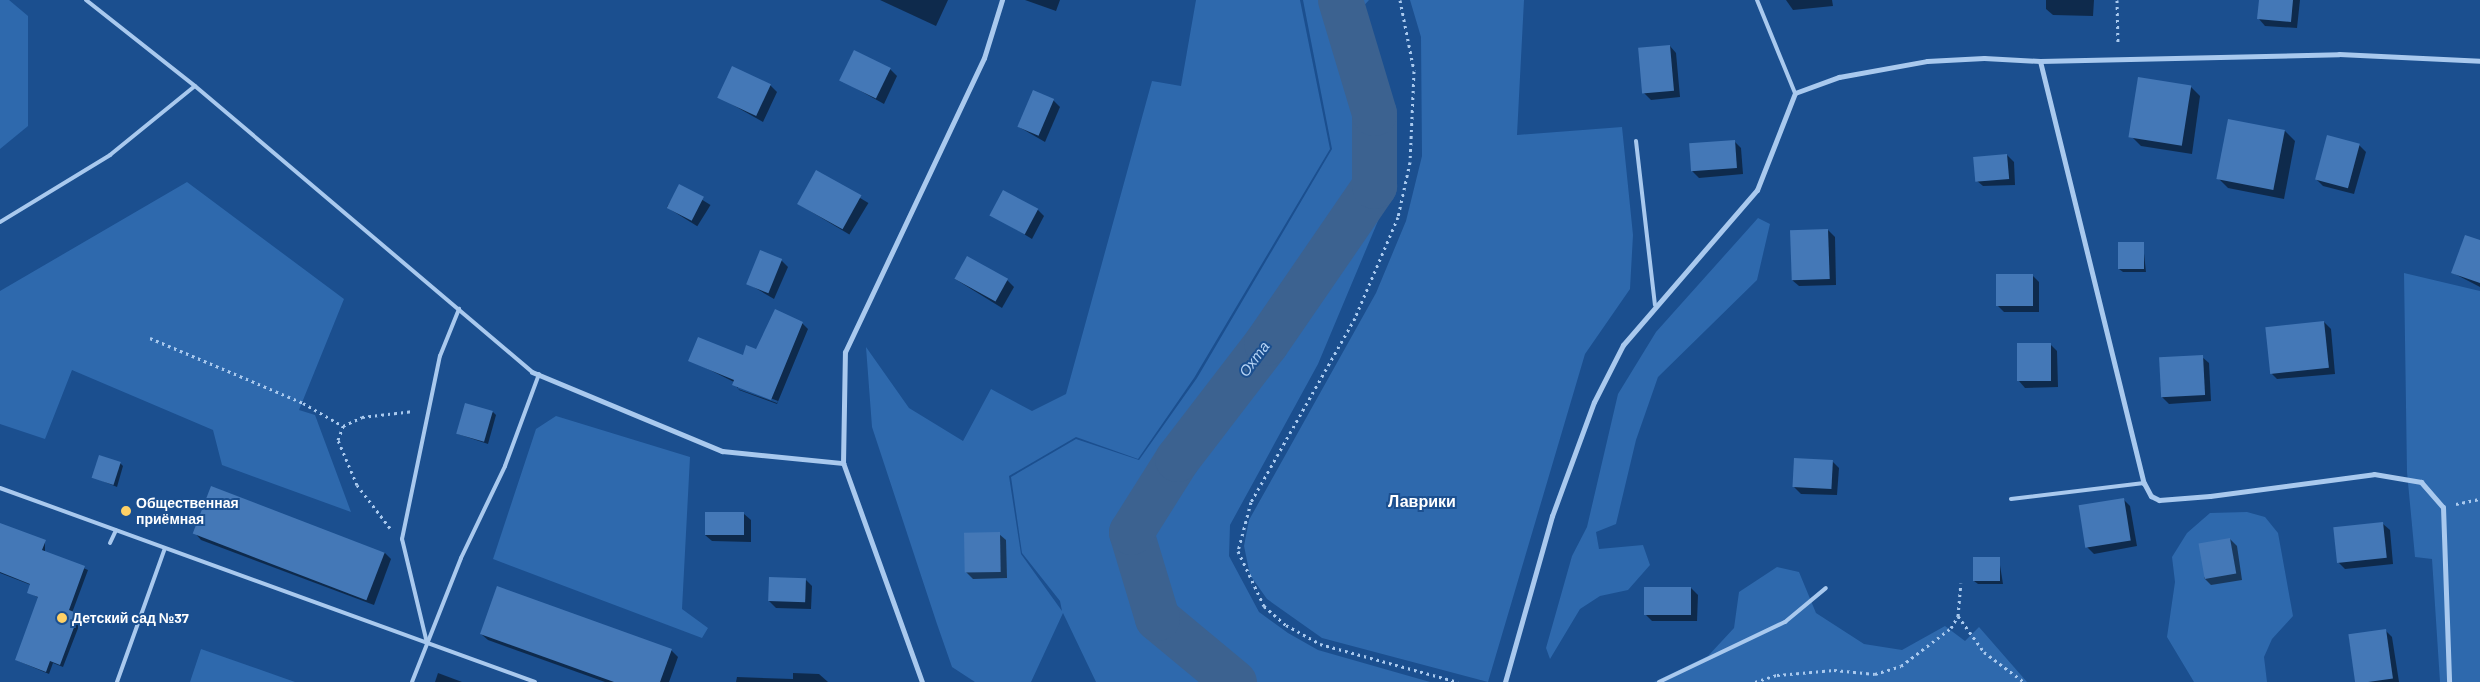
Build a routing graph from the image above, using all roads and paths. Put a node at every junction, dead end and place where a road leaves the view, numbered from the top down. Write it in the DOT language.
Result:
graph roads {
  1 [pos="86,0"];
  2 [pos="1002,0"];
  3 [pos="1400,0"];
  4 [pos="1757,0"];
  5 [pos="2117,0"];
  6 [pos="2118,59"];
  7 [pos="2040,61"];
  8 [pos="2480,61"];
  9 [pos="195,86"];
  10 [pos="1795,93"];
  11 [pos="1636,141"];
  12 [pos="0,222"];
  13 [pos="1655,305"];
  14 [pos="459,309"];
  15 [pos="150,338"];
  16 [pos="532,372"];
  17 [pos="538,374"];
  18 [pos="428,408"];
  19 [pos="343,426"];
  20 [pos="843,463"];
  21 [pos="2144,483"];
  22 [pos="0,488"];
  23 [pos="2011,499"];
  24 [pos="2480,499"];
  25 [pos="2443,507"];
  26 [pos="116,530"];
  27 [pos="402,538"];
  28 [pos="110,543"];
  29 [pos="165,548"];
  30 [pos="1961,583"];
  31 [pos="1826,588"];
  32 [pos="1958,616"];
  33 [pos="426,643"];
  34 [pos="117,682"];
  35 [pos="412,682"];
  36 [pos="535,682"];
  37 [pos="922,682"];
  38 [pos="1458,682"];
  39 [pos="1505,682"];
  40 [pos="1659,682"];
  41 [pos="1755,682"];
  42 [pos="2024,682"];
  43 [pos="2449,682"];
  1 -- 9 [label="lane"];
  2 -- 20 [label="street"];
  3 -- 38 [label="path"];
  4 -- 10 [label="lane"];
  5 -- 6 [label="path"];
  6 -- 7 [label="street"];
  6 -- 8 [label="street"];
  7 -- 10 [label="street"];
  7 -- 21 [label="street"];
  9 -- 12 [label="lane"];
  9 -- 14 [label="lane"];
  10 -- 13 [label="street"];
  11 -- 13 [label="lane"];
  13 -- 39 [label="street"];
  14 -- 16 [label="lane"];
  14 -- 18 [label="lane"];
  15 -- 19 [label="path"];
  16 -- 17 [label="street"];
  17 -- 20 [label="street"];
  17 -- 33 [label="lane"];
  18 -- 19 [label="path"];
  18 -- 27 [label="lane"];
  19 -- 27 [label="path"];
  20 -- 37 [label="street"];
  21 -- 23 [label="lane"];
  21 -- 25 [label="street"];
  22 -- 26 [label="lane"];
  24 -- 25 [label="path"];
  25 -- 43 [label="street"];
  26 -- 28 [label="lane"];
  26 -- 29 [label="lane"];
  27 -- 33 [label="lane"];
  29 -- 33 [label="lane"];
  29 -- 34 [label="lane"];
  30 -- 32 [label="path"];
  31 -- 40 [label="lane"];
  32 -- 41 [label="path"];
  32 -- 42 [label="path"];
  33 -- 35 [label="lane"];
  33 -- 36 [label="lane"];
}
